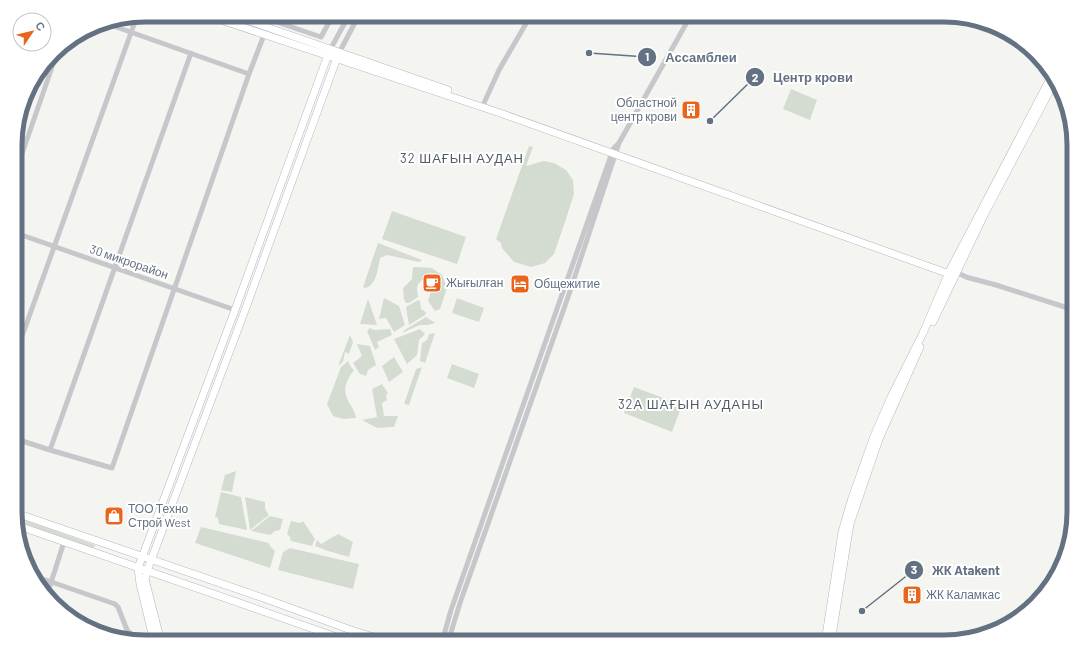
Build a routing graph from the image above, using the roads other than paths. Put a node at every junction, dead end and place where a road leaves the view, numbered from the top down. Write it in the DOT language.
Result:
graph roads {
  1 [pos="226,22"];
  2 [pos="252,22"];
  3 [pos="276,22"];
  4 [pos="329,22"];
  5 [pos="345,22"];
  6 [pos="355,22"];
  7 [pos="526,22"];
  8 [pos="687,22"];
  9 [pos="135,23"];
  10 [pos="113,26"];
  11 [pos="302,31"];
  12 [pos="132,33"];
  13 [pos="264,35"];
  14 [pos="300,39"];
  15 [pos="191,53"];
  16 [pos="329,53"];
  17 [pos="337,56"];
  18 [pos="54,62"];
  19 [pos="249,74"];
  20 [pos="1049,80"];
  21 [pos="1052,86"];
  22 [pos="484,103"];
  23 [pos="615,152"];
  24 [pos="22,154"];
  25 [pos="22,235"];
  26 [pos="55,247"];
  27 [pos="115,268"];
  28 [pos="953,273"];
  29 [pos="175,288"];
  30 [pos="1067,308"];
  31 [pos="235,310"];
  32 [pos="22,337"];
  33 [pos="22,441"];
  34 [pos="50,450"];
  35 [pos="22,515"];
  36 [pos="23,527"];
  37 [pos="64,542"];
  38 [pos="101,543"];
  39 [pos="97,554"];
  40 [pos="141,556"];
  41 [pos="151,560"];
  42 [pos="138,568"];
  43 [pos="147,571"];
  44 [pos="42,579"];
  45 [pos="52,582"];
  46 [pos="49,589"];
  47 [pos="132,634"];
  48 [pos="152,635"];
  49 [pos="159,635"];
  50 [pos="331,635"];
  51 [pos="367,635"];
  52 [pos="444,635"];
  53 [pos="450,635"];
  54 [pos="826,635"];
  55 [pos="832,635"];
  1 -- 13 [label="main road"];
  2 -- 14 [label="main road"];
  3 -- 11 [label="street"];
  4 -- 11 [label="street"];
  5 -- 16 [label="street"];
  6 -- 17 [label="street"];
  7 -- 22 [label="street"];
  8 -- 23 [label="street"];
  9 -- 12 [label="street"];
  10 -- 12 [label="street"];
  11 -- 14 [label="street"];
  12 -- 15 [label="street"];
  12 -- 26 [label="street"];
  13 -- 16 [label="main road"];
  13 -- 19 [label="street"];
  14 -- 16 [label="main road"];
  15 -- 19 [label="street"];
  15 -- 27 [label="street"];
  16 -- 17 [label="main road"];
  16 -- 31 [label="main road"];
  17 -- 22 [label="main road"];
  17 -- 23 [label="main road"];
  17 -- 41 [label="main road"];
  18 -- 24 [label="street"];
  19 -- 29 [label="street"];
  20 -- 28 [label="main road"];
  21 -- 28 [label="main road"];
  22 -- 23 [label="main road"];
  23 -- 28 [label="main road"];
  23 -- 52 [label="street"];
  23 -- 53 [label="street"];
  25 -- 26 [label="street, 30 микрорайон"];
  26 -- 27 [label="street, 30 микрорайон"];
  26 -- 32 [label="street"];
  27 -- 29 [label="street, 30 микрорайон"];
  27 -- 34 [label="street"];
  28 -- 30 [label="street"];
  28 -- 54 [label="main road"];
  28 -- 55 [label="main road"];
  29 -- 31 [label="street, 30 микрорайон"];
  29 -- 34 [label="street"];
  31 -- 40 [label="main road"];
  33 -- 34 [label="street"];
  35 -- 38 [label="main road"];
  36 -- 37 [label="main road"];
  37 -- 39 [label="main road"];
  37 -- 45 [label="street"];
  38 -- 39 [label="main road"];
  38 -- 40 [label="main road"];
  39 -- 42 [label="main road"];
  40 -- 41 [label="main road"];
  40 -- 42 [label="main road"];
  41 -- 43 [label="main road"];
  41 -- 51 [label="main road"];
  42 -- 43 [label="main road"];
  42 -- 48 [label="main road"];
  43 -- 49 [label="main road"];
  43 -- 50 [label="main road"];
  44 -- 45 [label="street"];
  45 -- 46 [label="street"];
  45 -- 47 [label="street"];
}
